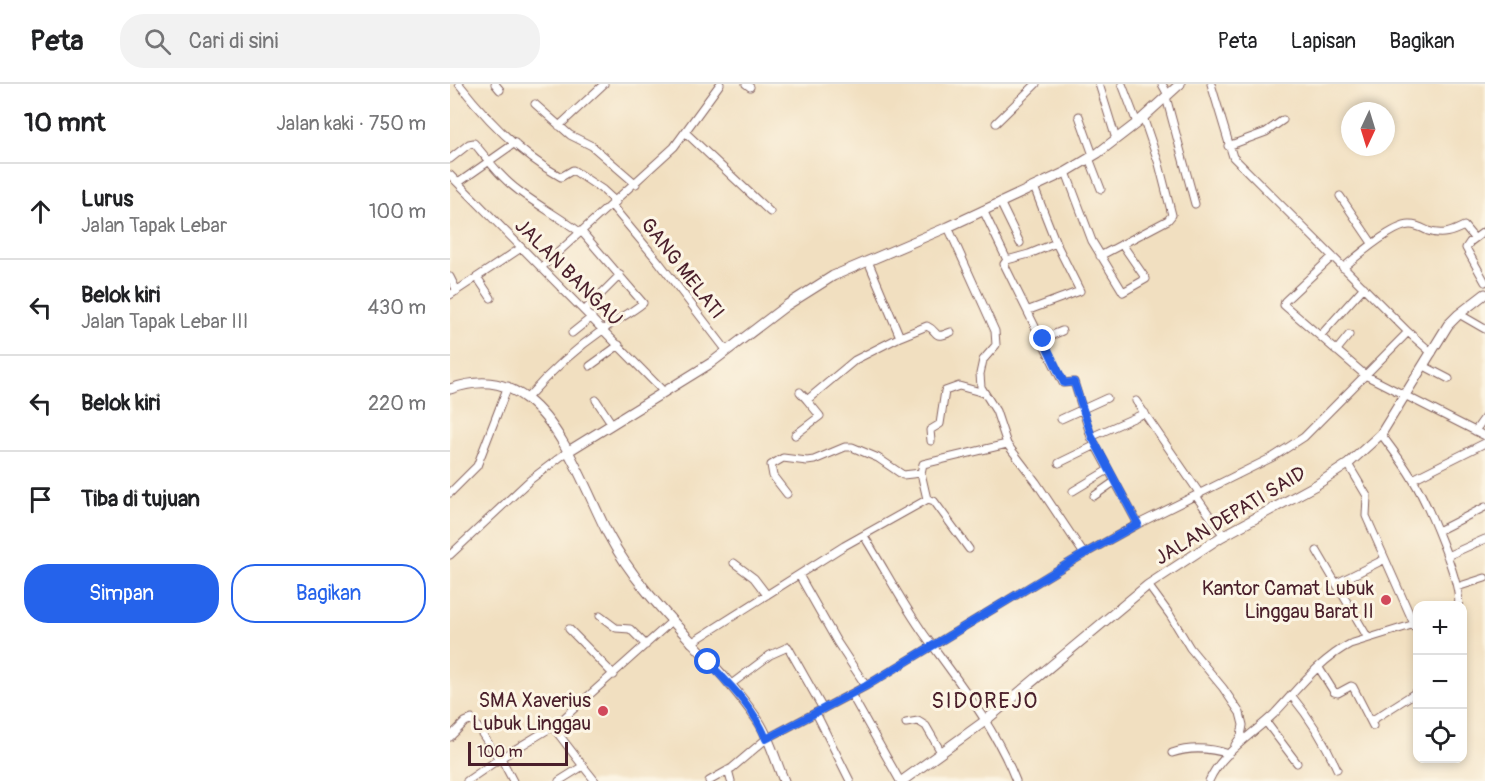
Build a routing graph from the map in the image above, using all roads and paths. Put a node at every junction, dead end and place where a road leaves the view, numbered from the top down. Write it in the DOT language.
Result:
graph roads {
  1 [pos="459,84"];
  2 [pos="604,84"];
  3 [pos="1036,84"];
  4 [pos="1099,84"];
  5 [pos="1122,84"];
  6 [pos="1162,84"];
  7 [pos="1180,84"];
  8 [pos="1211,84"];
  9 [pos="718,85"];
  10 [pos="1167,96"];
  11 [pos="535,104"];
  12 [pos="1079,116"];
  13 [pos="1140,120"];
  14 [pos="1283,120"];
  15 [pos="996,123"];
  16 [pos="559,126"];
  17 [pos="686,133"];
  18 [pos="1116,139"];
  19 [pos="514,143"];
  20 [pos="1228,146"];
  21 [pos="1091,157"];
  22 [pos="450,159"];
  23 [pos="489,161"];
  24 [pos="1066,172"];
  25 [pos="450,174"];
  26 [pos="458,183"];
  27 [pos="636,184"];
  28 [pos="1034,187"];
  29 [pos="1101,189"];
  30 [pos="1340,196"];
  31 [pos="1000,202"];
  32 [pos="614,204"];
  33 [pos="1195,204"];
  34 [pos="983,210"];
  35 [pos="770,212"];
  36 [pos="948,227"];
  37 [pos="1485,231"];
  38 [pos="582,233"];
  39 [pos="1474,238"];
  40 [pos="1020,243"];
  41 [pos="1056,243"];
  42 [pos="1372,243"];
  43 [pos="1122,244"];
  44 [pos="521,248"];
  45 [pos="1100,256"];
  46 [pos="1332,257"];
  47 [pos="1007,260"];
  48 [pos="868,261"];
  49 [pos="542,267"];
  50 [pos="1343,267"];
  51 [pos="620,275"];
  52 [pos="450,277"];
  53 [pos="477,277"];
  54 [pos="1485,282"];
  55 [pos="1364,287"];
  56 [pos="457,291"];
  57 [pos="1485,294"];
  58 [pos="450,295"];
  59 [pos="491,298"];
  60 [pos="585,310"];
  61 [pos="1029,310"];
  62 [pos="1459,314"];
  63 [pos="592,317"];
  64 [pos="603,329"];
  65 [pos="1485,329"];
  66 [pos="1062,331"];
  67 [pos="951,332"];
  68 [pos="1408,332"];
  69 [pos="572,333"];
  70 [pos="1349,335"];
  71 [pos="1320,336"];
  72 [pos="900,337"];
  73 [pos="1043,339"];
  74 [pos="619,345"];
  75 [pos="727,351"];
  76 [pos="1335,351"];
  77 [pos="1432,353"];
  78 [pos="590,366"];
  79 [pos="1424,366"];
  80 [pos="1365,375"];
  81 [pos="1449,379"];
  82 [pos="508,386"];
  83 [pos="450,388"];
  84 [pos="664,392"];
  85 [pos="800,392"];
  86 [pos="984,393"];
  87 [pos="1405,397"];
  88 [pos="527,398"];
  89 [pos="1107,398"];
  90 [pos="596,400"];
  91 [pos="807,400"];
  92 [pos="1137,401"];
  93 [pos="1083,410"];
  94 [pos="1145,413"];
  95 [pos="1485,417"];
  96 [pos="1061,419"];
  97 [pos="612,424"];
  98 [pos="1475,431"];
  99 [pos="1381,434"];
  100 [pos="795,435"];
  101 [pos="1485,436"];
  102 [pos="1092,437"];
  103 [pos="931,441"];
  104 [pos="1485,443"];
  105 [pos="1007,444"];
  106 [pos="1096,445"];
  107 [pos="567,452"];
  108 [pos="1059,463"];
  109 [pos="1348,464"];
  110 [pos="1108,470"];
  111 [pos="921,473"];
  112 [pos="1413,479"];
  113 [pos="1114,482"];
  114 [pos="1073,491"];
  115 [pos="450,493"];
  116 [pos="787,494"];
  117 [pos="1198,495"];
  118 [pos="1094,496"];
  119 [pos="927,499"];
  120 [pos="1485,507"];
  121 [pos="1138,524"];
  122 [pos="1438,531"];
  123 [pos="864,536"];
  124 [pos="1224,536"];
  125 [pos="1485,539"];
  126 [pos="969,549"];
  127 [pos="1317,551"];
  128 [pos="1084,554"];
  129 [pos="450,555"];
  130 [pos="1447,556"];
  131 [pos="1386,559"];
  132 [pos="734,563"];
  133 [pos="799,575"];
  134 [pos="1485,578"];
  135 [pos="1337,583"];
  136 [pos="1148,585"];
  137 [pos="1457,587"];
  138 [pos="767,595"];
  139 [pos="1460,601"];
  140 [pos="600,615"];
  141 [pos="1413,618"];
  142 [pos="672,621"];
  143 [pos="1413,625"];
  144 [pos="569,629"];
  145 [pos="1368,638"];
  146 [pos="691,643"];
  147 [pos="646,645"];
  148 [pos="934,646"];
  149 [pos="1318,668"];
  150 [pos="614,675"];
  151 [pos="730,686"];
  152 [pos="866,686"];
  153 [pos="851,694"];
  154 [pos="1291,695"];
  155 [pos="1413,695"];
  156 [pos="819,710"];
  157 [pos="985,721"];
  158 [pos="1266,722"];
  159 [pos="906,723"];
  160 [pos="553,727"];
  161 [pos="450,737"];
  162 [pos="766,739"];
  163 [pos="941,752"];
  164 [pos="1231,752"];
  165 [pos="1172,753"];
  166 [pos="500,758"];
  167 [pos="1297,763"];
  168 [pos="583,766"];
  169 [pos="1336,769"];
  170 [pos="728,770"];
  171 [pos="467,781"];
  172 [pos="513,781"];
  173 [pos="559,781"];
  174 [pos="595,781"];
  175 [pos="709,781"];
  176 [pos="731,781"];
  177 [pos="784,781"];
  178 [pos="850,781"];
  179 [pos="901,781"];
  180 [pos="1016,781"];
  181 [pos="1207,781"];
  1 -- 19 [label="street"];
  2 -- 16 [label="street"];
  3 -- 15 [label="street"];
  4 -- 18 [label="street"];
  5 -- 13 [label="street"];
  6 -- 10 [label="street"];
  7 -- 10 [label="street"];
  8 -- 20 [label="street"];
  9 -- 17 [label="street"];
  10 -- 13 [label="street"];
  10 -- 33 [label="street"];
  11 -- 16 [label="street"];
  12 -- 21 [label="street"];
  13 -- 18 [label="street"];
  13 -- 43 [label="street"];
  14 -- 20 [label="street"];
  16 -- 27 [label="street"];
  17 -- 27 [label="street"];
  17 -- 35 [label="street"];
  18 -- 21 [label="street"];
  19 -- 23 [label="street"];
  19 -- 32 [label="street, GANG MELATI"];
  20 -- 46 [label="street"];
  21 -- 24 [label="street"];
  21 -- 29 [label="street"];
  22 -- 23 [label="street"];
  23 -- 26 [label="street"];
  23 -- 38 [label="street"];
  24 -- 28 [label="street"];
  24 -- 45 [label="street"];
  25 -- 26 [label="street, JALAN BANGAU"];
  26 -- 44 [label="street, JALAN BANGAU"];
  27 -- 32 [label="street"];
  28 -- 31 [label="street"];
  28 -- 41 [label="street"];
  30 -- 42 [label="street"];
  31 -- 34 [label="street"];
  31 -- 40 [label="street"];
  32 -- 38 [label="street"];
  32 -- 75 [label="street, GANG MELATI"];
  34 -- 36 [label="street"];
  34 -- 47 [label="street"];
  36 -- 48 [label="street"];
  36 -- 86 [label="street"];
  37 -- 39 [label="street"];
  38 -- 49 [label="street"];
  38 -- 51 [label="street"];
  39 -- 42 [label="street"];
  39 -- 54 [label="street"];
  41 -- 47 [label="street"];
  41 -- 61 [label="street"];
  42 -- 50 [label="street"];
  43 -- 45 [label="street"];
  43 -- 45 [label="street"];
  44 -- 49 [label="street, JALAN BANGAU"];
  44 -- 53 [label="street"];
  46 -- 50 [label="street"];
  46 -- 71 [label="street"];
  47 -- 61 [label="street"];
  48 -- 72 [label="street"];
  48 -- 75 [label="street"];
  49 -- 60 [label="street, JALAN BANGAU"];
  50 -- 55 [label="street"];
  51 -- 60 [label="street"];
  51 -- 64 [label="street"];
  52 -- 56 [label="street"];
  53 -- 56 [label="street"];
  53 -- 59 [label="street"];
  55 -- 68 [label="street"];
  55 -- 71 [label="street"];
  56 -- 58 [label="street"];
  57 -- 62 [label="street, JALAN DEPATI SAID"];
  60 -- 63 [label="street, JALAN BANGAU"];
  61 -- 73 [label="street"];
  62 -- 65 [label="street"];
  62 -- 77 [label="street, JALAN DEPATI SAID"];
  63 -- 64 [label="street, JALAN BANGAU"];
  63 -- 69 [label="street"];
  64 -- 74 [label="street, JALAN BANGAU"];
  64 -- 88 [label="street"];
  66 -- 73 [label="street"];
  67 -- 72 [label="street"];
  68 -- 77 [label="street"];
  68 -- 80 [label="street"];
  70 -- 76 [label="street"];
  71 -- 76 [label="street"];
  72 -- 91 [label="street"];
  73 -- 93 [label="street"];
  74 -- 78 [label="street"];
  74 -- 84 [label="street, JALAN BANGAU"];
  75 -- 84 [label="street"];
  76 -- 80 [label="street"];
  77 -- 79 [label="street, JALAN DEPATI SAID"];
  79 -- 81 [label="street"];
  79 -- 87 [label="street, JALAN DEPATI SAID"];
  80 -- 87 [label="street"];
  80 -- 117 [label="street"];
  82 -- 83 [label="street"];
  82 -- 88 [label="street"];
  82 -- 115 [label="street"];
  84 -- 97 [label="street"];
  85 -- 91 [label="street"];
  86 -- 103 [label="street"];
  86 -- 105 [label="street"];
  87 -- 98 [label="street"];
  87 -- 99 [label="street, JALAN DEPATI SAID"];
  88 -- 107 [label="street"];
  89 -- 93 [label="street"];
  90 -- 97 [label="street"];
  91 -- 100 [label="street"];
  92 -- 94 [label="street"];
  93 -- 96 [label="street"];
  93 -- 102 [label="street"];
  94 -- 102 [label="street"];
  94 -- 117 [label="street"];
  95 -- 98 [label="street"];
  97 -- 107 [label="street"];
  98 -- 101 [label="street"];
  99 -- 109 [label="street, JALAN DEPATI SAID"];
  99 -- 112 [label="street"];
  102 -- 106 [label="street"];
  104 -- 112 [label="street"];
  105 -- 111 [label="street"];
  105 -- 128 [label="street"];
  106 -- 108 [label="street"];
  106 -- 110 [label="street"];
  107 -- 129 [label="street"];
  107 -- 142 [label="street"];
  109 -- 124 [label="street, JALAN DEPATI SAID"];
  109 -- 131 [label="street"];
  110 -- 113 [label="street"];
  110 -- 114 [label="street"];
  111 -- 116 [label="street"];
  111 -- 119 [label="street"];
  112 -- 122 [label="street"];
  113 -- 118 [label="street"];
  113 -- 121 [label="street"];
  117 -- 121 [label="street"];
  117 -- 124 [label="street"];
  119 -- 123 [label="street"];
  119 -- 126 [label="street"];
  120 -- 122 [label="street"];
  121 -- 128 [label="street"];
  122 -- 130 [label="street"];
  123 -- 133 [label="street"];
  123 -- 148 [label="street"];
  124 -- 136 [label="street, JALAN DEPATI SAID"];
  125 -- 130 [label="street"];
  127 -- 135 [label="street"];
  128 -- 148 [label="street"];
  130 -- 137 [label="street"];
  131 -- 135 [label="street"];
  131 -- 141 [label="street"];
  132 -- 138 [label="street"];
  133 -- 138 [label="street"];
  133 -- 152 [label="street"];
  134 -- 137 [label="street"];
  135 -- 145 [label="street"];
  136 -- 157 [label="street, JALAN DEPATI SAID"];
  136 -- 164 [label="street"];
  137 -- 139 [label="street"];
  138 -- 146 [label="street"];
  140 -- 147 [label="street"];
  142 -- 146 [label="street"];
  142 -- 147 [label="street"];
  143 -- 145 [label="street"];
  144 -- 150 [label="street"];
  145 -- 149 [label="street"];
  146 -- 151 [label="street"];
  147 -- 150 [label="street"];
  148 -- 152 [label="street"];
  148 -- 157 [label="street"];
  149 -- 154 [label="street"];
  149 -- 155 [label="street"];
  150 -- 160 [label="street"];
  151 -- 156 [label="street"];
  151 -- 162 [label="street"];
  152 -- 153 [label="street"];
  153 -- 156 [label="street"];
  153 -- 179 [label="street"];
  154 -- 158 [label="street"];
  154 -- 169 [label="street"];
  156 -- 162 [label="street"];
  156 -- 178 [label="street"];
  157 -- 163 [label="street, JALAN DEPATI SAID"];
  157 -- 180 [label="street"];
  158 -- 164 [label="street"];
  158 -- 167 [label="street"];
  159 -- 163 [label="street"];
  160 -- 166 [label="street"];
  160 -- 168 [label="street"];
  161 -- 166 [label="street"];
  162 -- 170 [label="street"];
  162 -- 177 [label="street"];
  163 -- 179 [label="street, JALAN DEPATI SAID"];
  164 -- 165 [label="street"];
  164 -- 181 [label="street"];
  166 -- 171 [label="street"];
  166 -- 172 [label="street"];
  168 -- 173 [label="street"];
  168 -- 174 [label="street"];
  170 -- 175 [label="street"];
  170 -- 176 [label="street"];
}
